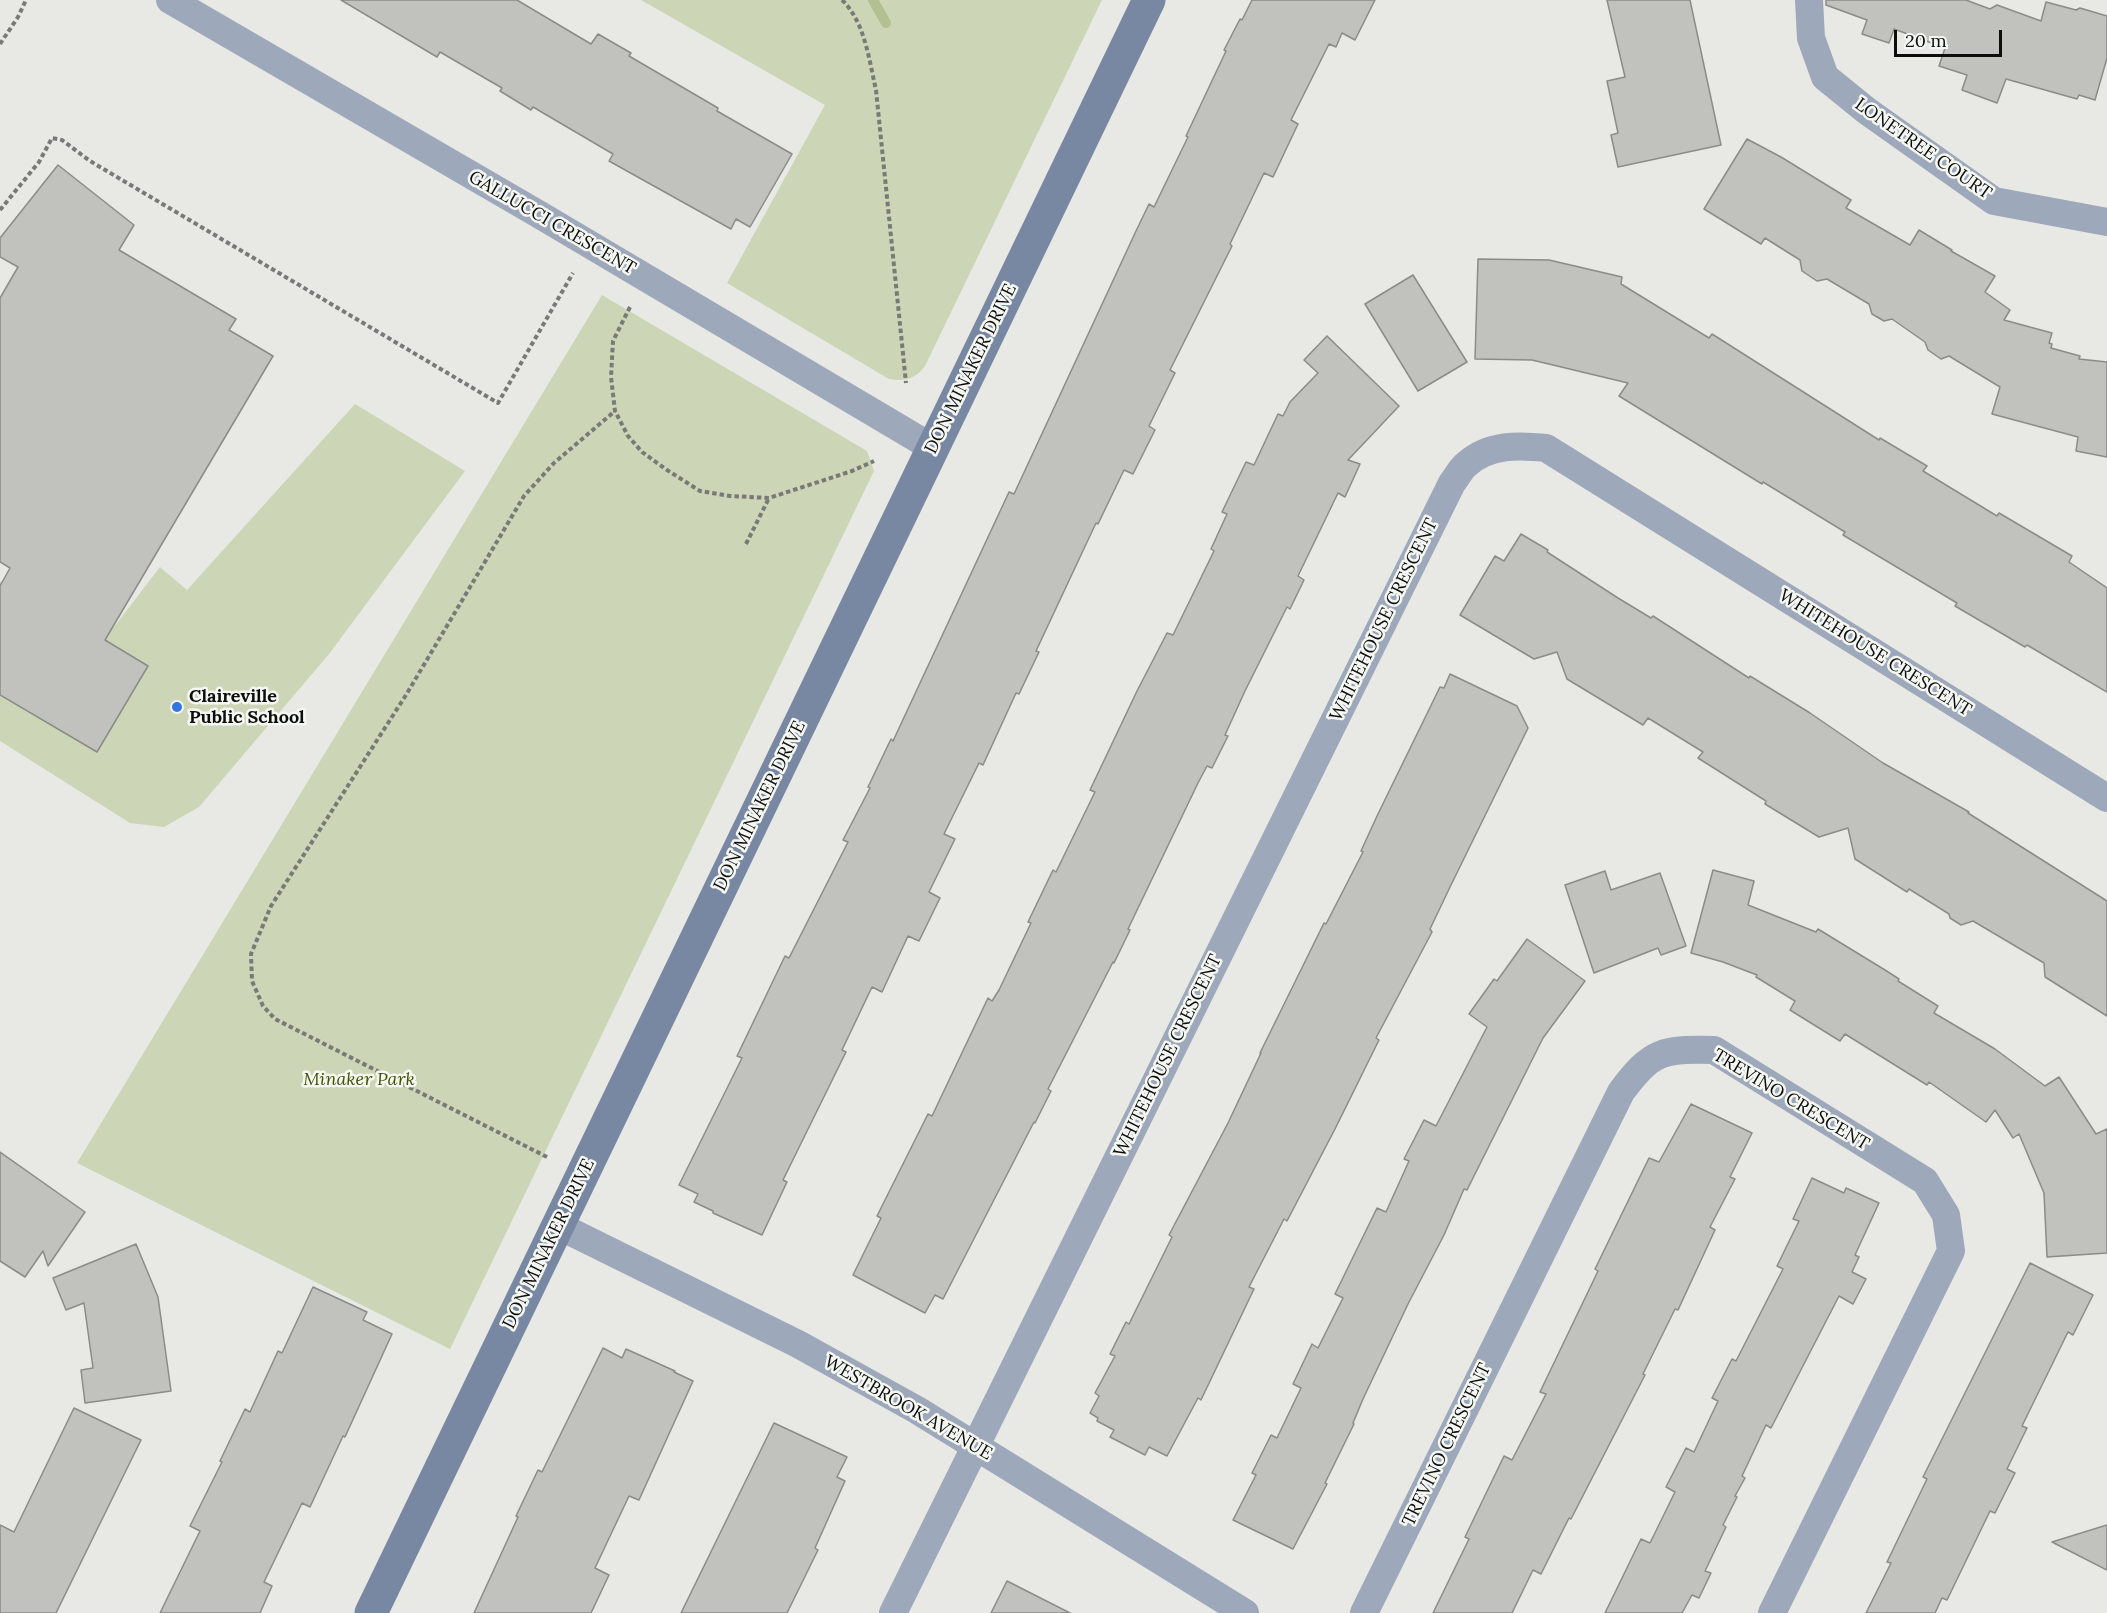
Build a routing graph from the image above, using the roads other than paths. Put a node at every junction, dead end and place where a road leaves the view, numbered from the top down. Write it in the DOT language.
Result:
graph roads {
  1 [pos="170,0"];
  2 [pos="1149,0"];
  3 [pos="1809,0"];
  4 [pos="2107,222"];
  5 [pos="933,448"];
  6 [pos="2107,798"];
  7 [pos="559,1226"];
  8 [pos="975,1446"];
  9 [pos="371,1613"];
  10 [pos="892,1613"];
  11 [pos="1245,1613"];
  12 [pos="1365,1613"];
  13 [pos="1772,1613"];
  1 -- 5 [label="street, GALLUCCI CRESCENT"];
  2 -- 5 [label="street, DON MINAKER DRIVE"];
  3 -- 4 [label="street, LONETREE COURT"];
  5 -- 7 [label="street, DON MINAKER DRIVE"];
  6 -- 8 [label="street, WHITEHOUSE CRESCENT"];
  7 -- 8 [label="street, WESTBROOK AVENUE"];
  7 -- 9 [label="street, DON MINAKER DRIVE"];
  8 -- 10 [label="street, WHITEHOUSE CRESCENT"];
  8 -- 11 [label="street, WESTBROOK AVENUE"];
  12 -- 13 [label="street, TREVINO CRESCENT"];
}
